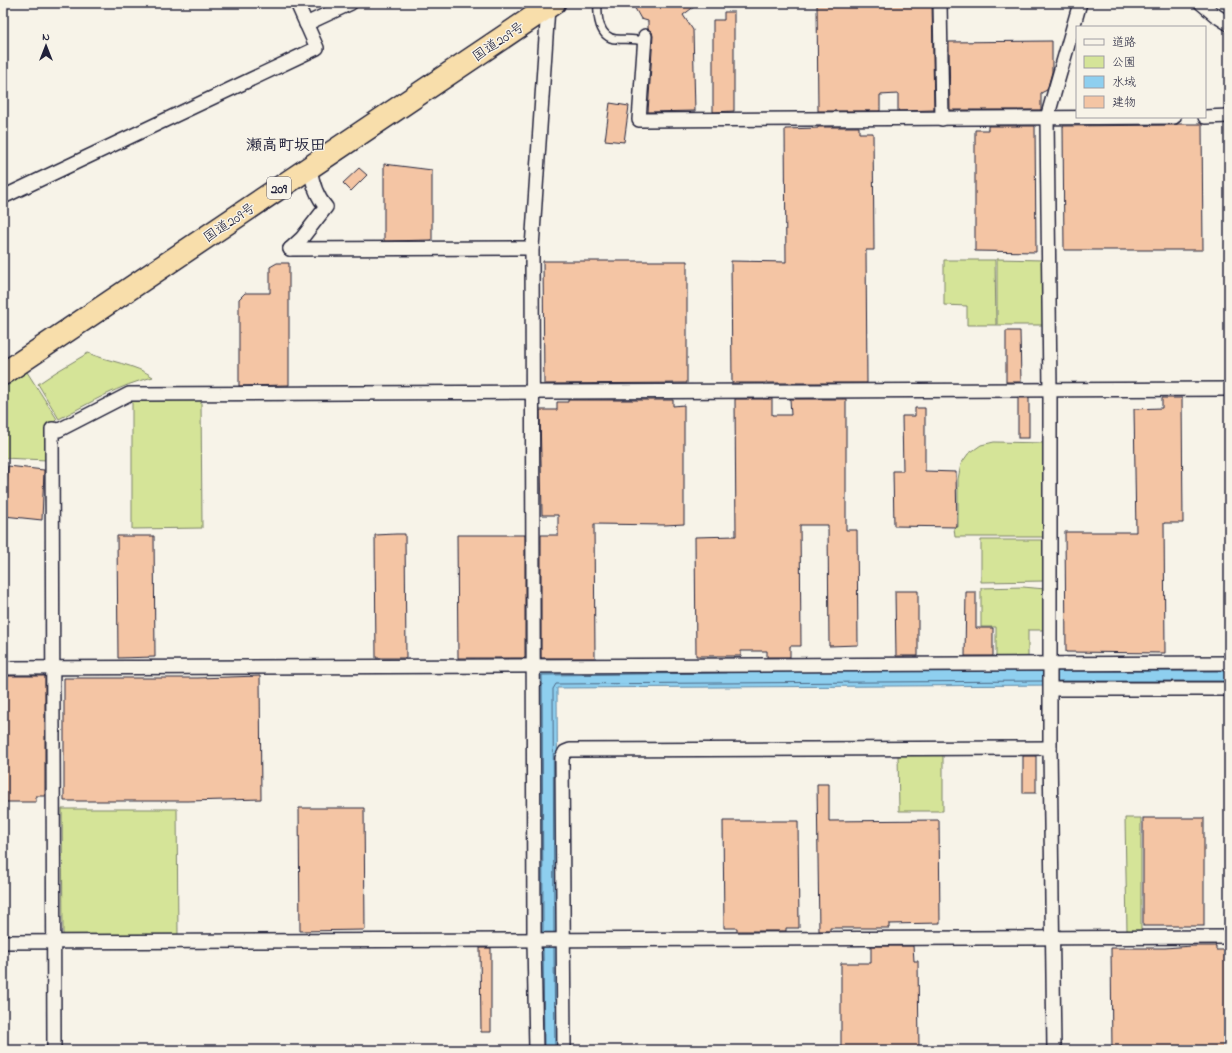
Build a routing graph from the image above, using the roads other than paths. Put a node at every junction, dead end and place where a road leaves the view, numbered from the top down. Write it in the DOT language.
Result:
graph roads {
  1 [pos="297,3"];
  2 [pos="351,3"];
  3 [pos="598,3"];
  4 [pos="940,3"];
  5 [pos="1080,3"];
  6 [pos="1201,3"];
  7 [pos="551,5"];
  8 [pos="306,24"];
  9 [pos="1229,24"];
  10 [pos="645,39"];
  11 [pos="1229,116"];
  12 [pos="1206,117"];
  13 [pos="1047,118"];
  14 [pos="1076,118"];
  15 [pos="942,119"];
  16 [pos="310,167"];
  17 [pos="3,197"];
  18 [pos="532,248"];
  19 [pos="3,374"];
  20 [pos="1229,389"];
  21 [pos="1050,390"];
  22 [pos="532,392"];
  23 [pos="1229,663"];
  24 [pos="1051,664"];
  25 [pos="534,666"];
  26 [pos="52,667"];
  27 [pos="3,668"];
  28 [pos="1051,689"];
  29 [pos="1229,689"];
  30 [pos="1050,748"];
  31 [pos="1229,937"];
  32 [pos="1053,938"];
  33 [pos="534,940"];
  34 [pos="563,940"];
  35 [pos="3,942"];
  36 [pos="53,942"];
  37 [pos="54,1050"];
  38 [pos="536,1050"];
  39 [pos="564,1050"];
  40 [pos="1054,1050"];
  1 -- 8 [label="street"];
  2 -- 8 [label="street"];
  3 -- 10 [label="lane"];
  4 -- 15 [label="street"];
  5 -- 13 [label="street"];
  6 -- 9 [label="street"];
  7 -- 16 [label="highway, 国道209号 / 209"];
  7 -- 18 [label="street"];
  8 -- 17 [label="street"];
  10 -- 15 [label="street"];
  11 -- 12 [label="street"];
  13 -- 14 [label="street"];
  13 -- 15 [label="street"];
  13 -- 21 [label="street"];
  16 -- 18 [label="street"];
  16 -- 19 [label="highway, 国道209号 / 209"];
  18 -- 22 [label="street"];
  20 -- 21 [label="street"];
  21 -- 22 [label="street"];
  21 -- 24 [label="street"];
  22 -- 25 [label="street"];
  22 -- 26 [label="street"];
  23 -- 24 [label="street"];
  24 -- 25 [label="street"];
  24 -- 28 [label="street"];
  25 -- 26 [label="street"];
  25 -- 33 [label="street"];
  26 -- 27 [label="street"];
  26 -- 36 [label="street"];
  28 -- 29 [label="street"];
  28 -- 30 [label="street"];
  30 -- 32 [label="street"];
  30 -- 34 [label="street"];
  31 -- 32 [label="street"];
  32 -- 34 [label="street"];
  32 -- 40 [label="street"];
  33 -- 34 [label="street"];
  33 -- 36 [label="street"];
  33 -- 38 [label="street"];
  34 -- 39 [label="street"];
  35 -- 36 [label="street"];
  36 -- 37 [label="street"];
}
